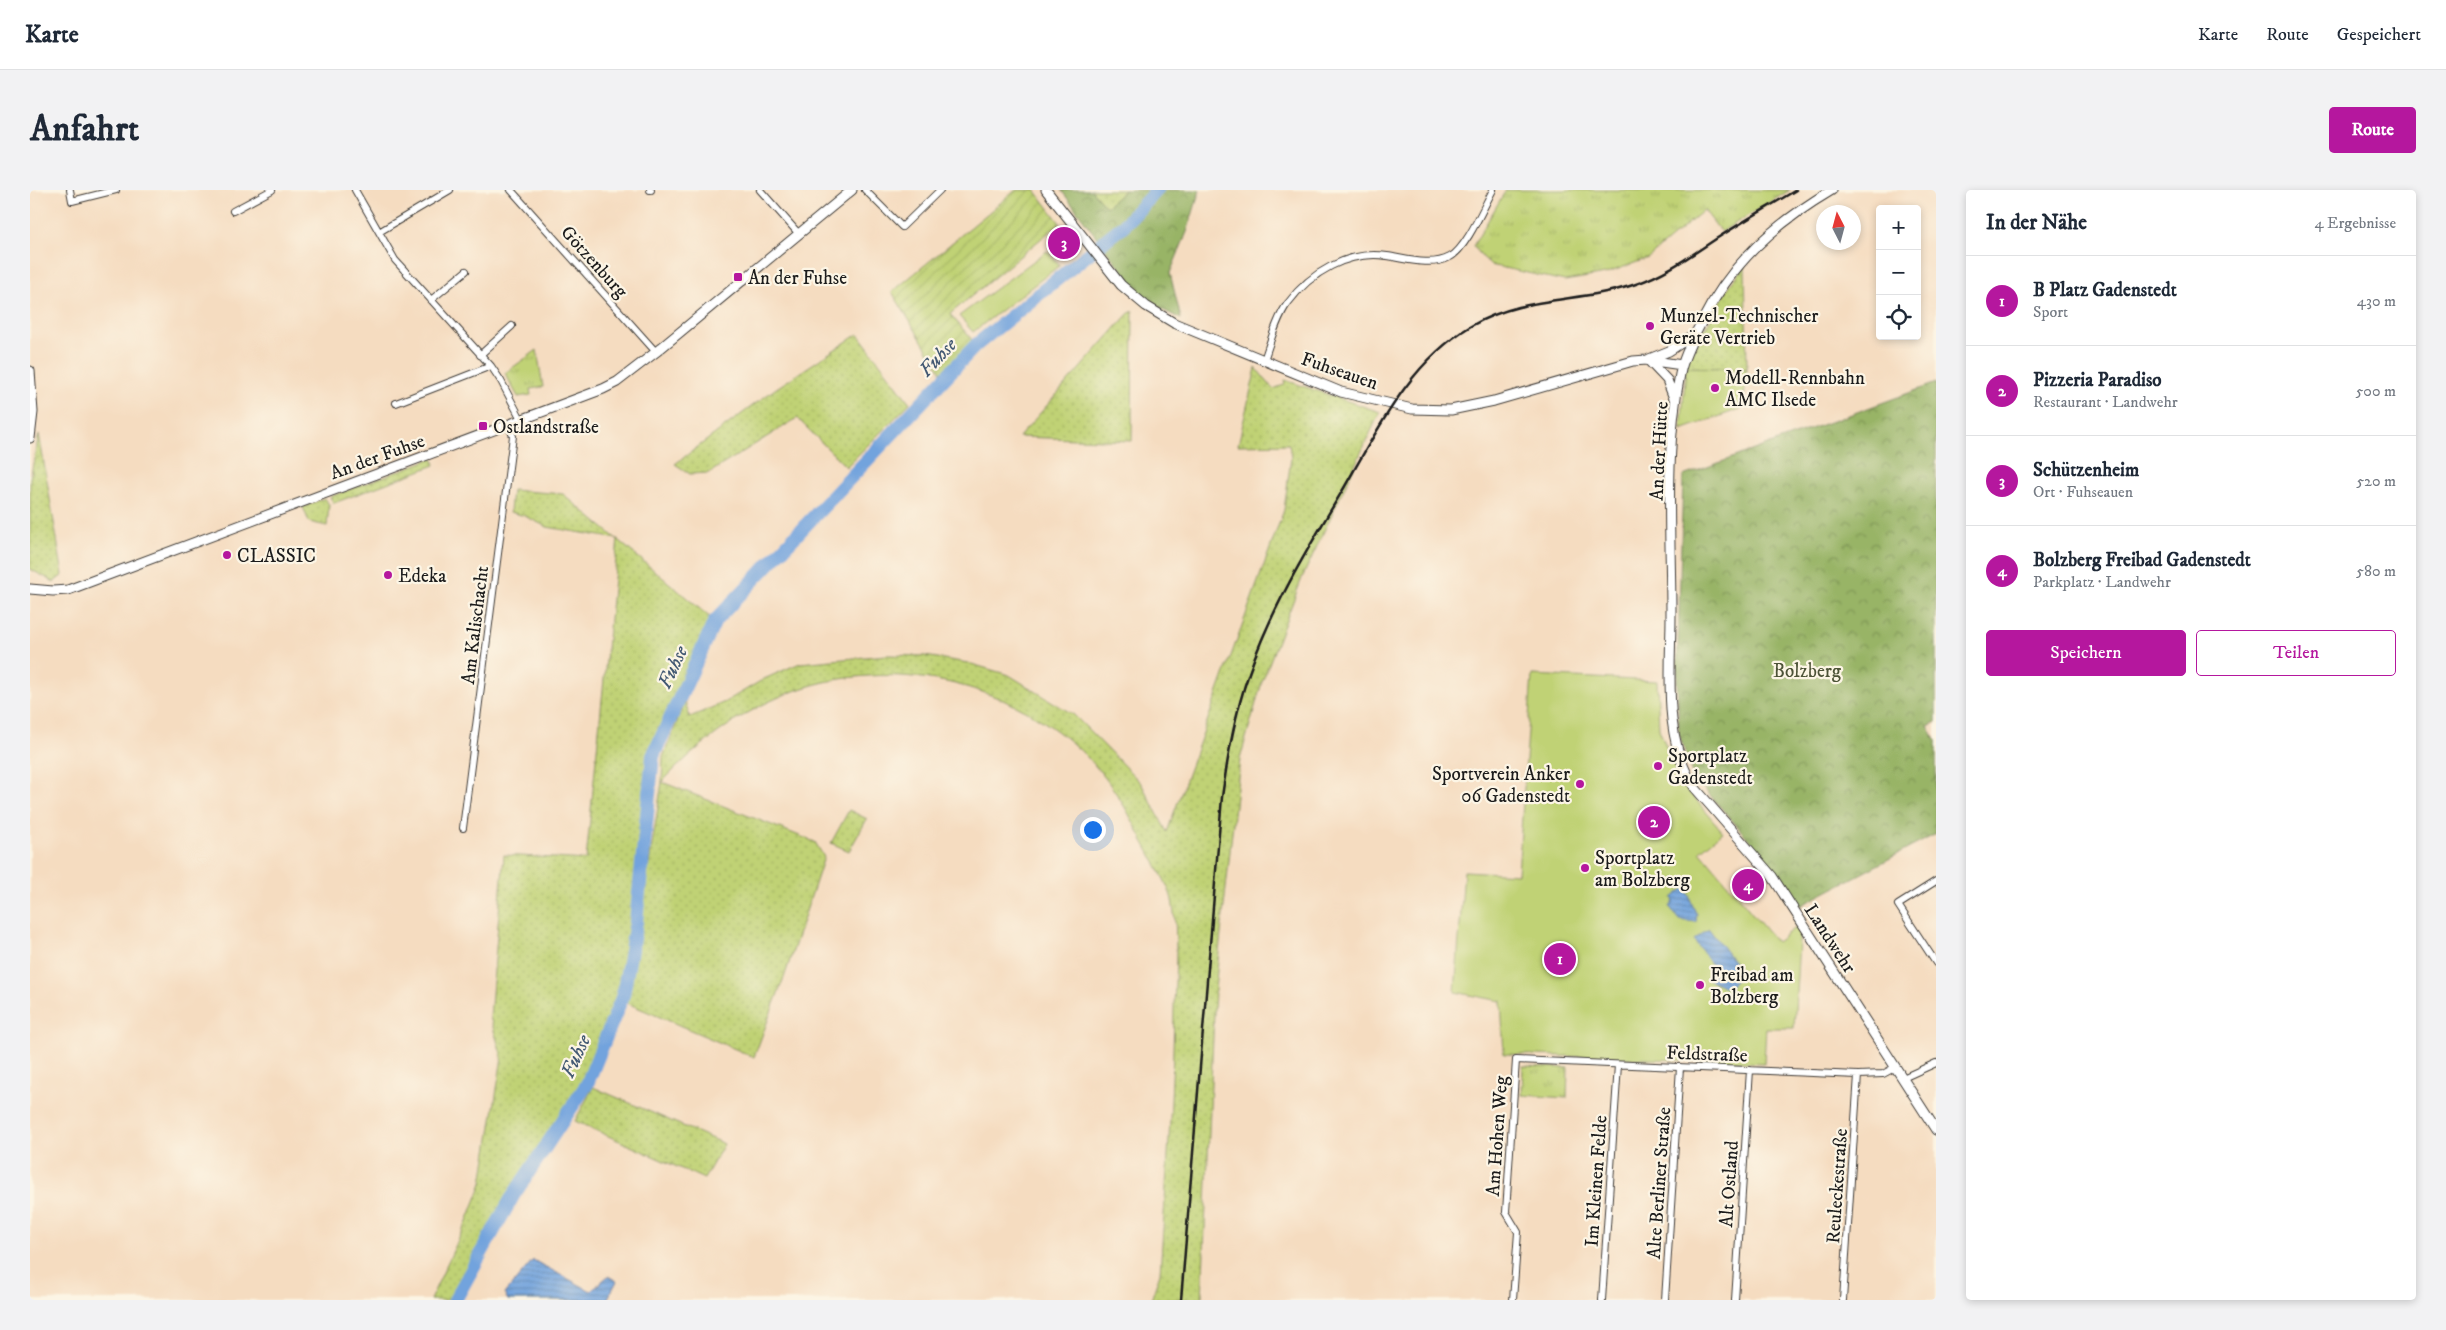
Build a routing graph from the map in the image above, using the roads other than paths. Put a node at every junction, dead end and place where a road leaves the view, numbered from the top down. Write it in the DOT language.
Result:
graph roads {
  1 [pos="70,190"];
  2 [pos="116,190"];
  3 [pos="272,190"];
  4 [pos="355,190"];
  5 [pos="450,190"];
  6 [pos="511,190"];
  7 [pos="760,190"];
  8 [pos="852,190"];
  9 [pos="865,190"];
  10 [pos="940,190"];
  11 [pos="1046,190"];
  12 [pos="1494,190"];
  13 [pos="1832,190"];
  14 [pos="233,211"];
  15 [pos="379,232"];
  16 [pos="800,234"];
  17 [pos="466,271"];
  18 [pos="431,300"];
  19 [pos="512,326"];
  20 [pos="1695,334"];
  21 [pos="656,352"];
  22 [pos="480,354"];
  23 [pos="1264,360"];
  24 [pos="1647,360"];
  25 [pos="1682,365"];
  26 [pos="491,366"];
  27 [pos="30,371"];
  28 [pos="396,403"];
  29 [pos="1676,403"];
  30 [pos="522,421"];
  31 [pos="509,426"];
  32 [pos="30,438"];
  33 [pos="30,589"];
  34 [pos="1685,774"];
  35 [pos="464,828"];
  36 [pos="1936,881"];
  37 [pos="1936,962"];
  38 [pos="1516,1060"];
  39 [pos="1936,1063"];
  40 [pos="1618,1065"];
  41 [pos="1680,1067"];
  42 [pos="1896,1067"];
  43 [pos="1750,1070"];
  44 [pos="1858,1074"];
  45 [pos="1903,1078"];
  46 [pos="1936,1130"];
  47 [pos="1513,1300"];
  48 [pos="1602,1300"];
  49 [pos="1665,1300"];
  50 [pos="1736,1300"];
  51 [pos="1843,1300"];
  1 -- 2 [label="street"];
  3 -- 14 [label="street"];
  4 -- 15 [label="street"];
  5 -- 15 [label="street"];
  6 -- 21 [label="street, Götzenburg"];
  7 -- 16 [label="street"];
  8 -- 16 [label="street, An der Fuhse"];
  9 -- 10 [label="street"];
  11 -- 23 [label="street, Fuhseauen"];
  12 -- 23 [label="street"];
  13 -- 20 [label="street, An der Hütte"];
  15 -- 18 [label="street"];
  16 -- 21 [label="street, An der Fuhse"];
  17 -- 18 [label="street"];
  18 -- 22 [label="street"];
  19 -- 22 [label="street"];
  20 -- 24 [label="street"];
  20 -- 25 [label="street, An der Hütte"];
  21 -- 30 [label="street, An der Fuhse"];
  22 -- 26 [label="street"];
  23 -- 24 [label="street, Fuhseauen"];
  24 -- 25 [label="street, Fuhseauen"];
  24 -- 29 [label="street"];
  25 -- 29 [label="street, An der Hütte"];
  26 -- 28 [label="street"];
  26 -- 30 [label="street"];
  27 -- 32 [label="street"];
  29 -- 34 [label="street, An der Hütte"];
  30 -- 31 [label="street, An der Fuhse"];
  31 -- 33 [label="street, An der Fuhse"];
  31 -- 35 [label="street, Am Kalischacht"];
  34 -- 42 [label="street, Landwehr"];
  36 -- 37 [label="street"];
  38 -- 40 [label="street, Feldstraße"];
  38 -- 47 [label="street, Am Hohen Weg"];
  39 -- 45 [label="street"];
  40 -- 41 [label="street, Feldstraße"];
  40 -- 48 [label="street, Im Kleinen Felde"];
  41 -- 43 [label="street, Feldstraße"];
  41 -- 49 [label="street, Alte Berliner Straße"];
  42 -- 44 [label="street, Feldstraße"];
  42 -- 45 [label="street, Landwehr"];
  43 -- 44 [label="street, Feldstraße"];
  43 -- 50 [label="street, Alt Ostland"];
  44 -- 51 [label="street, Reuleckestraße"];
  45 -- 46 [label="street, Landwehr"];
}
